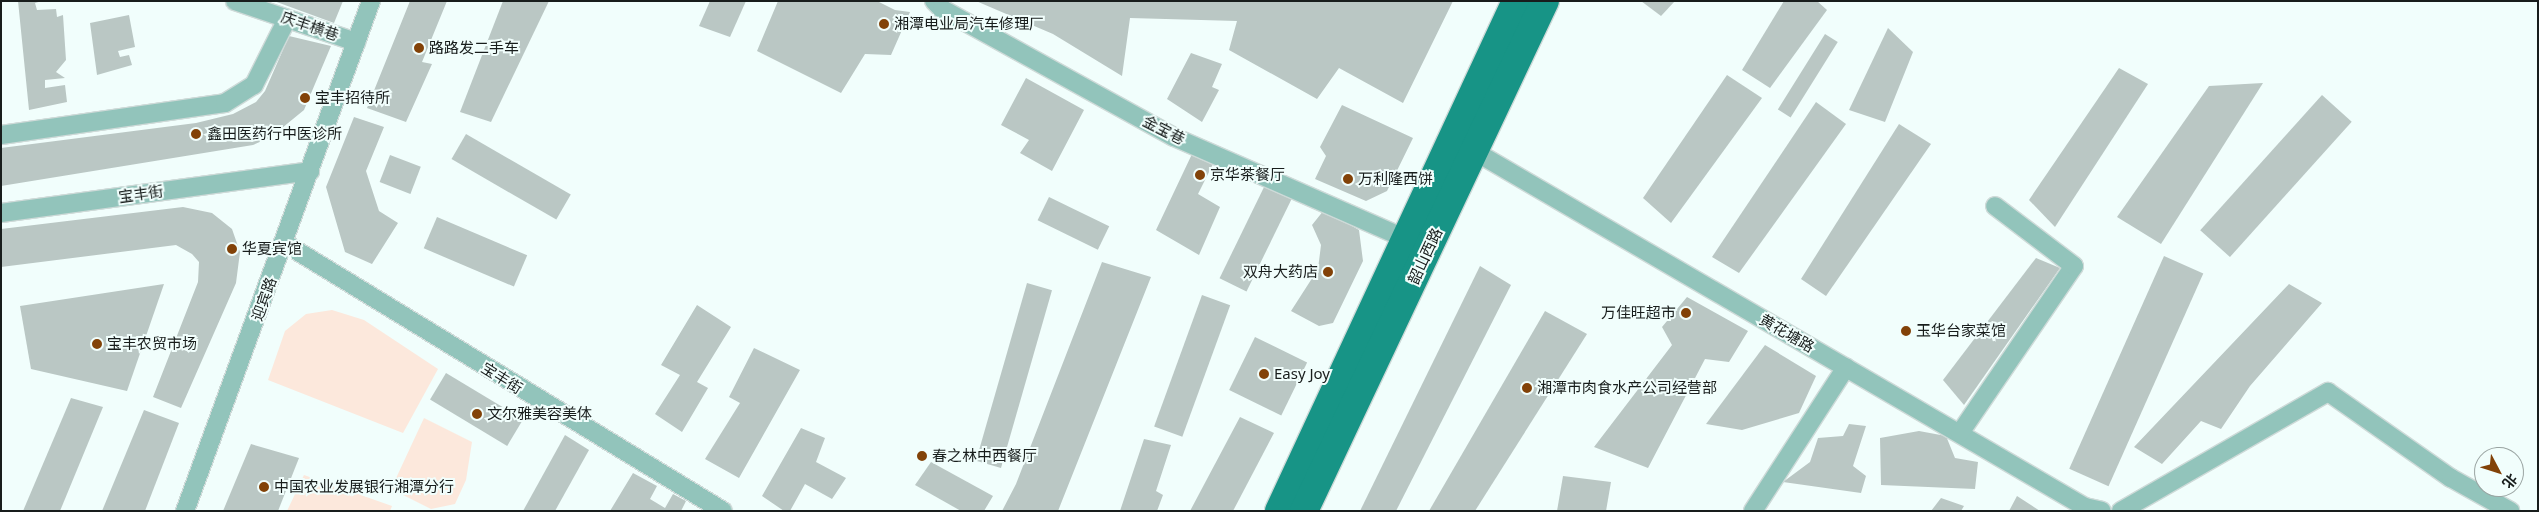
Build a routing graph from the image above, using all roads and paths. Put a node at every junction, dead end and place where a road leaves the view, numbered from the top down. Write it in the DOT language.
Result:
graph roads {
  1 [pos="235,1"];
  2 [pos="371,1"];
  3 [pos="934,1"];
  4 [pos="1516,1"];
  5 [pos="1545,1"];
  6 [pos="1560,1"];
  7 [pos="286,19"];
  8 [pos="1531,31"];
  9 [pos="356,42"];
  10 [pos="1,135"];
  11 [pos="1474,151"];
  12 [pos="310,171"];
  13 [pos="1995,206"];
  14 [pos="1,213"];
  15 [pos="1404,238"];
  16 [pos="284,243"];
  17 [pos="1846,367"];
  18 [pos="1960,434"];
  19 [pos="2071,505"];
  20 [pos="185,511"];
  21 [pos="723,511"];
  22 [pos="1279,511"];
  23 [pos="1304,511"];
  24 [pos="1754,511"];
  25 [pos="2102,511"];
  26 [pos="2121,511"];
  27 [pos="2510,511"];
  1 -- 7 [label="street, 庆丰横巷"];
  2 -- 9 [label="street, 迎宾路"];
  3 -- 15 [label="street, 金宝巷"];
  4 -- 15 [label="main road, 韶山西路"];
  5 -- 8 [label="main road, 韶山西路"];
  6 -- 8 [label="main road"];
  7 -- 9 [label="street, 庆丰横巷"];
  7 -- 10 [label="street"];
  8 -- 11 [label="main road, 韶山西路"];
  9 -- 12 [label="street, 迎宾路"];
  11 -- 17 [label="street, 黄花塘路"];
  11 -- 23 [label="main road, 韶山西路"];
  12 -- 14 [label="street, 宝丰街"];
  12 -- 16 [label="street, 迎宾路"];
  13 -- 18 [label="street"];
  15 -- 22 [label="main road, 韶山西路"];
  16 -- 20 [label="street, 迎宾路"];
  16 -- 21 [label="street, 宝丰街"];
  17 -- 18 [label="street, 黄花塘路"];
  17 -- 24 [label="street"];
  18 -- 19 [label="street, 黄花塘路"];
  19 -- 25 [label="street, 黄花塘路"];
  26 -- 27 [label="street"];
}
